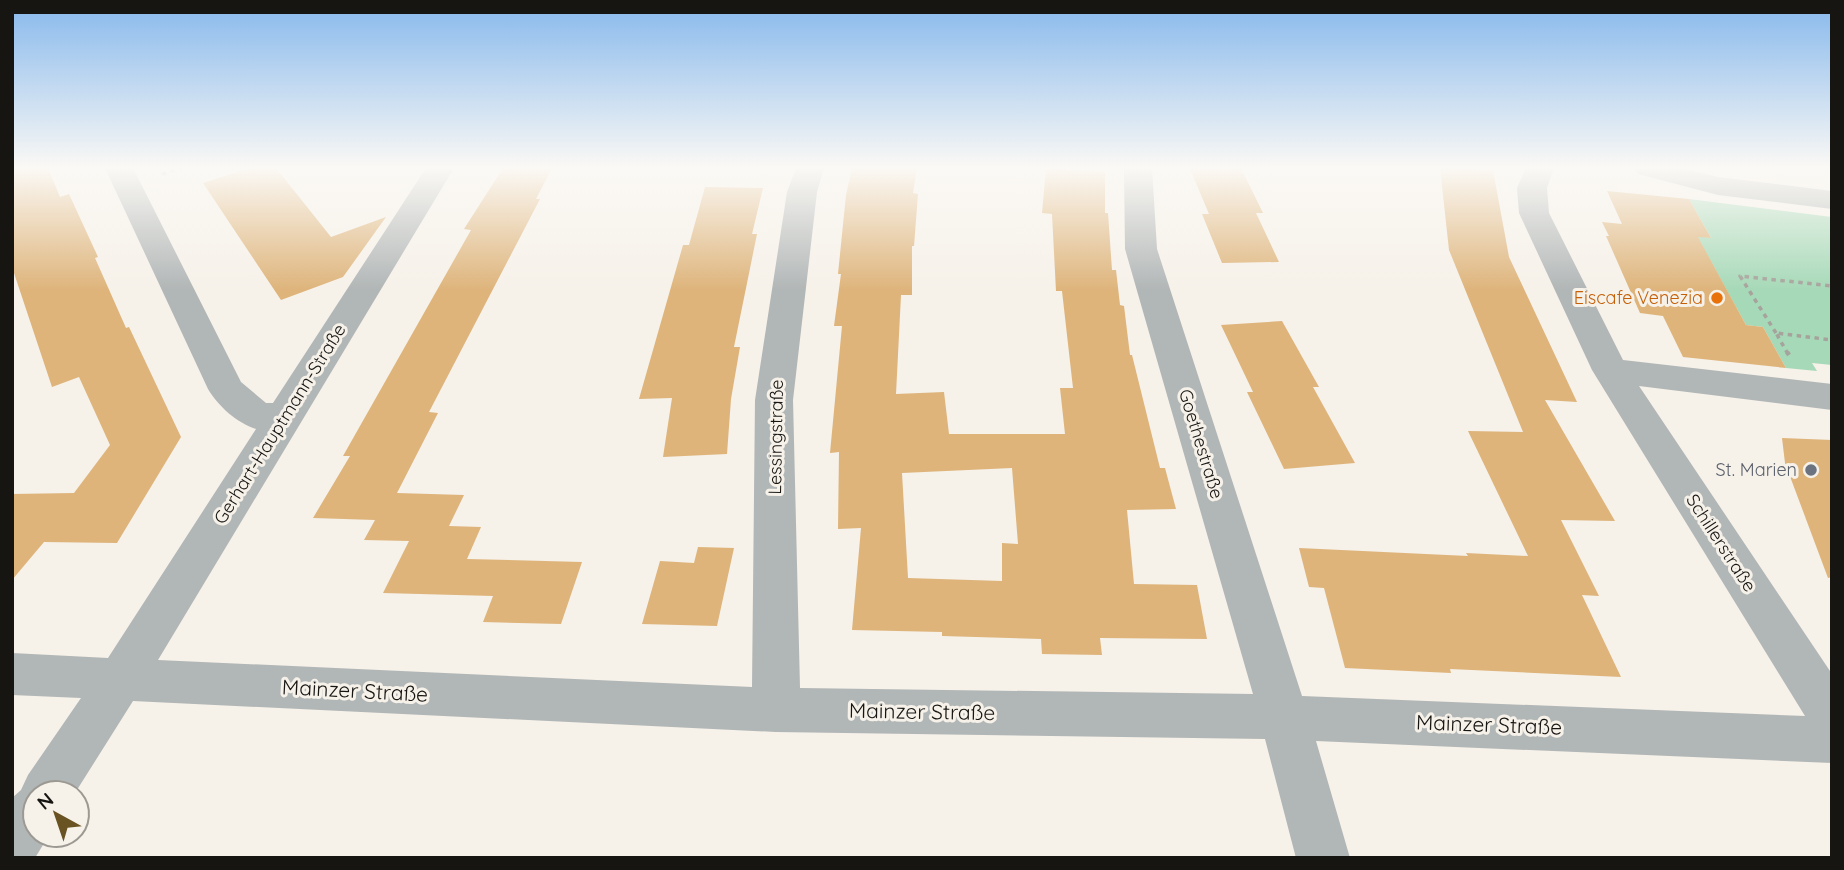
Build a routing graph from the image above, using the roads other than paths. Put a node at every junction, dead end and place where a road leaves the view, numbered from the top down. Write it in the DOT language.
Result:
graph roads {
  1 [pos="139,209"];
  2 [pos="414,209"];
  3 [pos="800,209"];
  4 [pos="1140,209"];
  5 [pos="1534,209"];
  6 [pos="1610,370"];
  7 [pos="1832,397"];
  8 [pos="284,416"];
  9 [pos="12,674"];
  10 [pos="120,680"];
  11 [pos="776,710"];
  12 [pos="1284,716"];
  13 [pos="1832,716"];
  14 [pos="1832,740"];
  15 [pos="55,779"];
  16 [pos="1323,858"];
  1 -- 8 [label="street"];
  2 -- 8 [label="street, Gerhart-Hauptmann-Straße"];
  3 -- 11 [label="street, Lessingstraße"];
  4 -- 12 [label="street, Goethestraße"];
  5 -- 6 [label="street, Schillerstraße"];
  6 -- 7 [label="street"];
  6 -- 13 [label="street, Schillerstraße"];
  8 -- 10 [label="street, Gerhart-Hauptmann-Straße"];
  9 -- 10 [label="street, Mainzer Straße"];
  10 -- 11 [label="street, Mainzer Straße"];
  10 -- 15 [label="street, Gerhart-Hauptmann-Straße"];
  11 -- 12 [label="street, Mainzer Straße"];
  12 -- 14 [label="street, Mainzer Straße"];
  12 -- 16 [label="street, Goethestraße"];
}
